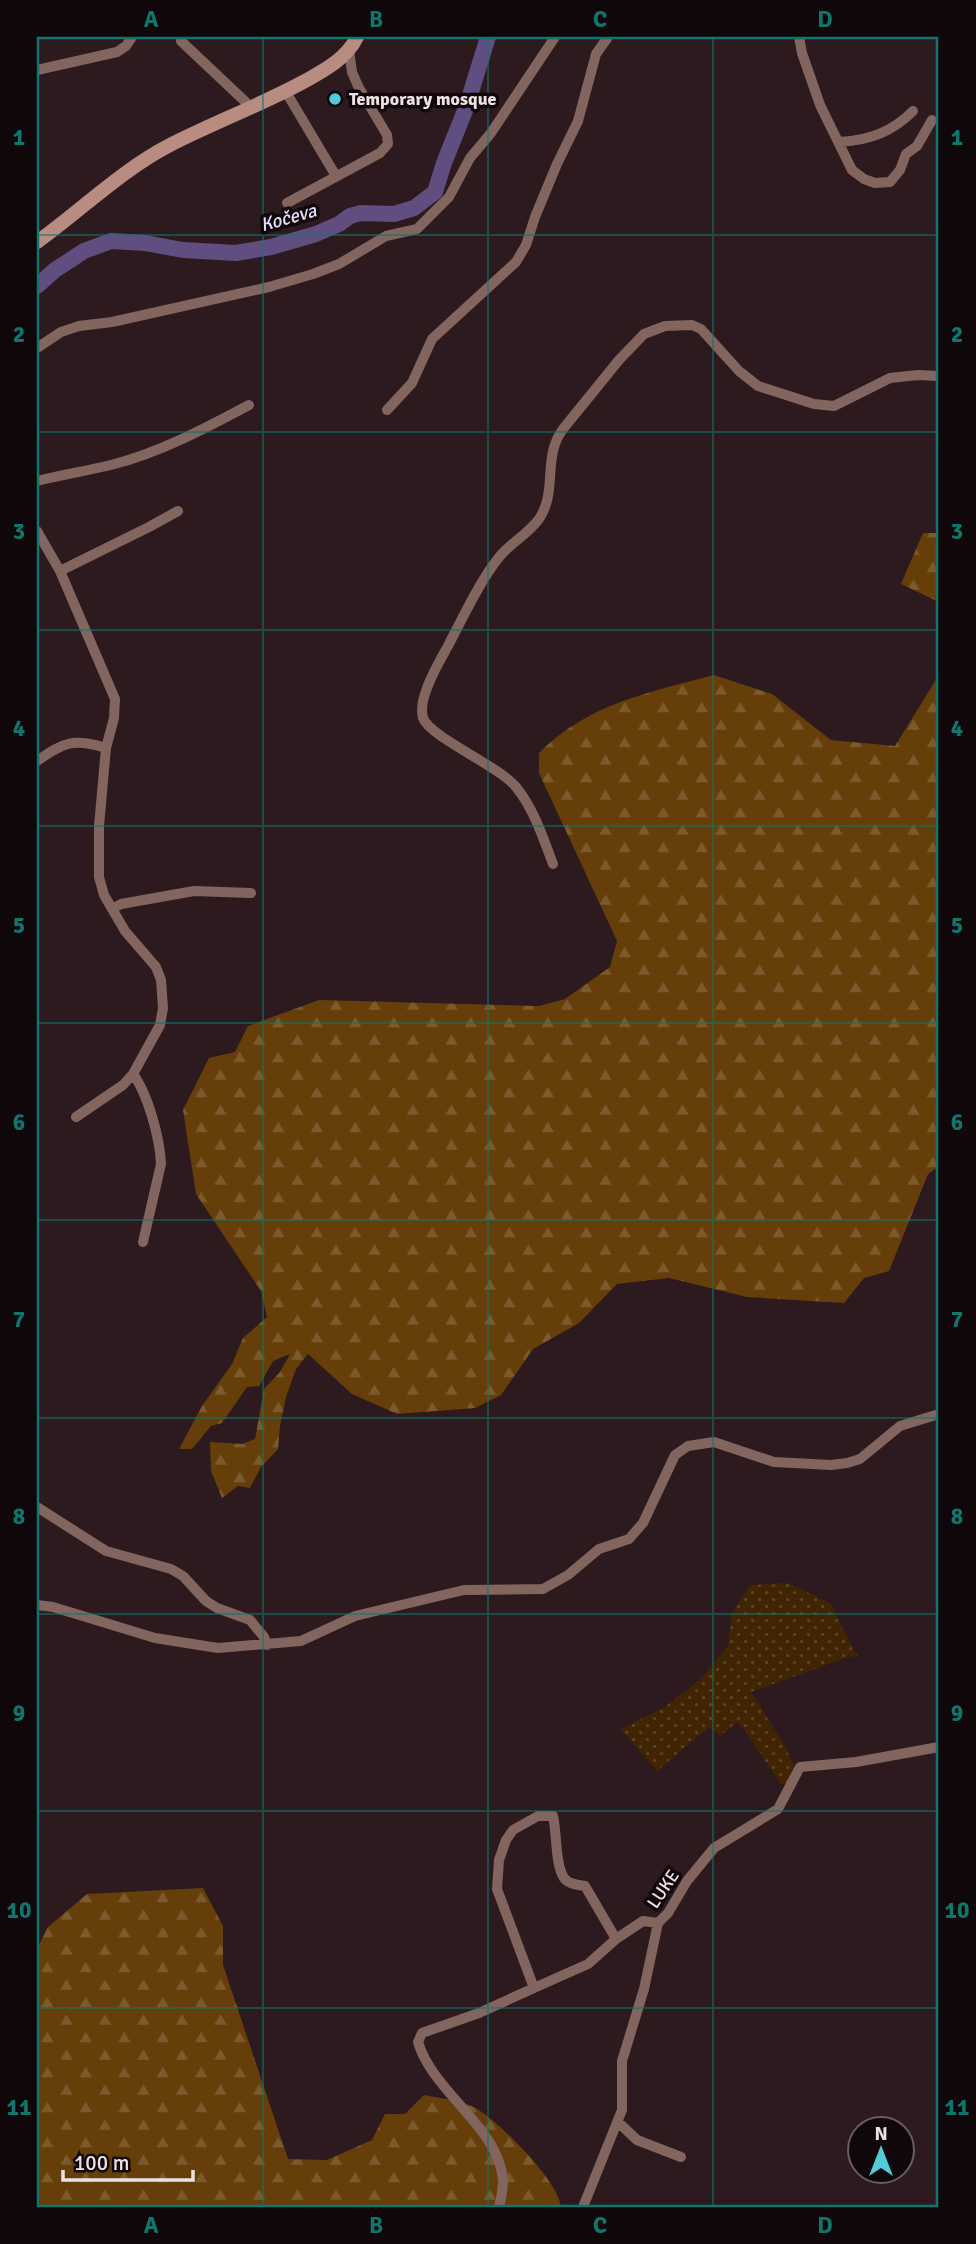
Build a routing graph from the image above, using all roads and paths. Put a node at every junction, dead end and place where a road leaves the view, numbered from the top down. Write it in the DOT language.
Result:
graph roads {
  1 [pos="132,37"];
  2 [pos="555,37"];
  3 [pos="608,37"];
  4 [pos="799,37"];
  5 [pos="181,41"];
  6 [pos="353,41"];
  7 [pos="37,69"];
  8 [pos="286,92"];
  9 [pos="252,108"];
  10 [pos="913,111"];
  11 [pos="932,120"];
  12 [pos="840,142"];
  13 [pos="337,176"];
  14 [pos="287,203"];
  15 [pos="37,242"];
  16 [pos="37,348"];
  17 [pos="939,376"];
  18 [pos="249,405"];
  19 [pos="387,410"];
  20 [pos="37,481"];
  21 [pos="177,511"];
  22 [pos="37,531"];
  23 [pos="60,571"];
  24 [pos="106,748"];
  25 [pos="37,761"];
  26 [pos="553,864"];
  27 [pos="251,893"];
  28 [pos="112,909"];
  29 [pos="133,1074"];
  30 [pos="76,1116"];
  31 [pos="143,1242"];
  32 [pos="939,1414"];
  33 [pos="37,1507"];
  34 [pos="37,1605"];
  35 [pos="267,1645"];
  36 [pos="939,1747"];
  37 [pos="658,1923"];
  38 [pos="616,1938"];
  39 [pos="534,1988"];
  40 [pos="618,2122"];
  41 [pos="681,2157"];
  42 [pos="499,2207"];
  43 [pos="583,2207"];
  1 -- 7 [label="street"];
  2 -- 16 [label="street"];
  3 -- 19 [label="street"];
  4 -- 12 [label="street"];
  5 -- 9 [label="street"];
  6 -- 8 [label="main road"];
  6 -- 13 [label="street"];
  8 -- 9 [label="main road"];
  8 -- 13 [label="street"];
  9 -- 15 [label="main road"];
  10 -- 12 [label="street"];
  11 -- 12 [label="street"];
  13 -- 14 [label="street"];
  17 -- 26 [label="street"];
  18 -- 20 [label="street"];
  21 -- 23 [label="street"];
  22 -- 23 [label="street"];
  23 -- 24 [label="street"];
  24 -- 25 [label="street"];
  24 -- 28 [label="street"];
  27 -- 28 [label="street"];
  28 -- 29 [label="street"];
  29 -- 30 [label="street"];
  29 -- 31 [label="street"];
  32 -- 35 [label="street"];
  33 -- 35 [label="street"];
  34 -- 35 [label="street"];
  36 -- 37 [label="street, LUKE"];
  37 -- 38 [label="street"];
  37 -- 40 [label="street, LUKE"];
  38 -- 39 [label="street"];
  38 -- 39 [label="street"];
  39 -- 42 [label="street"];
  40 -- 41 [label="street"];
  40 -- 43 [label="street, LUKE"];
}
